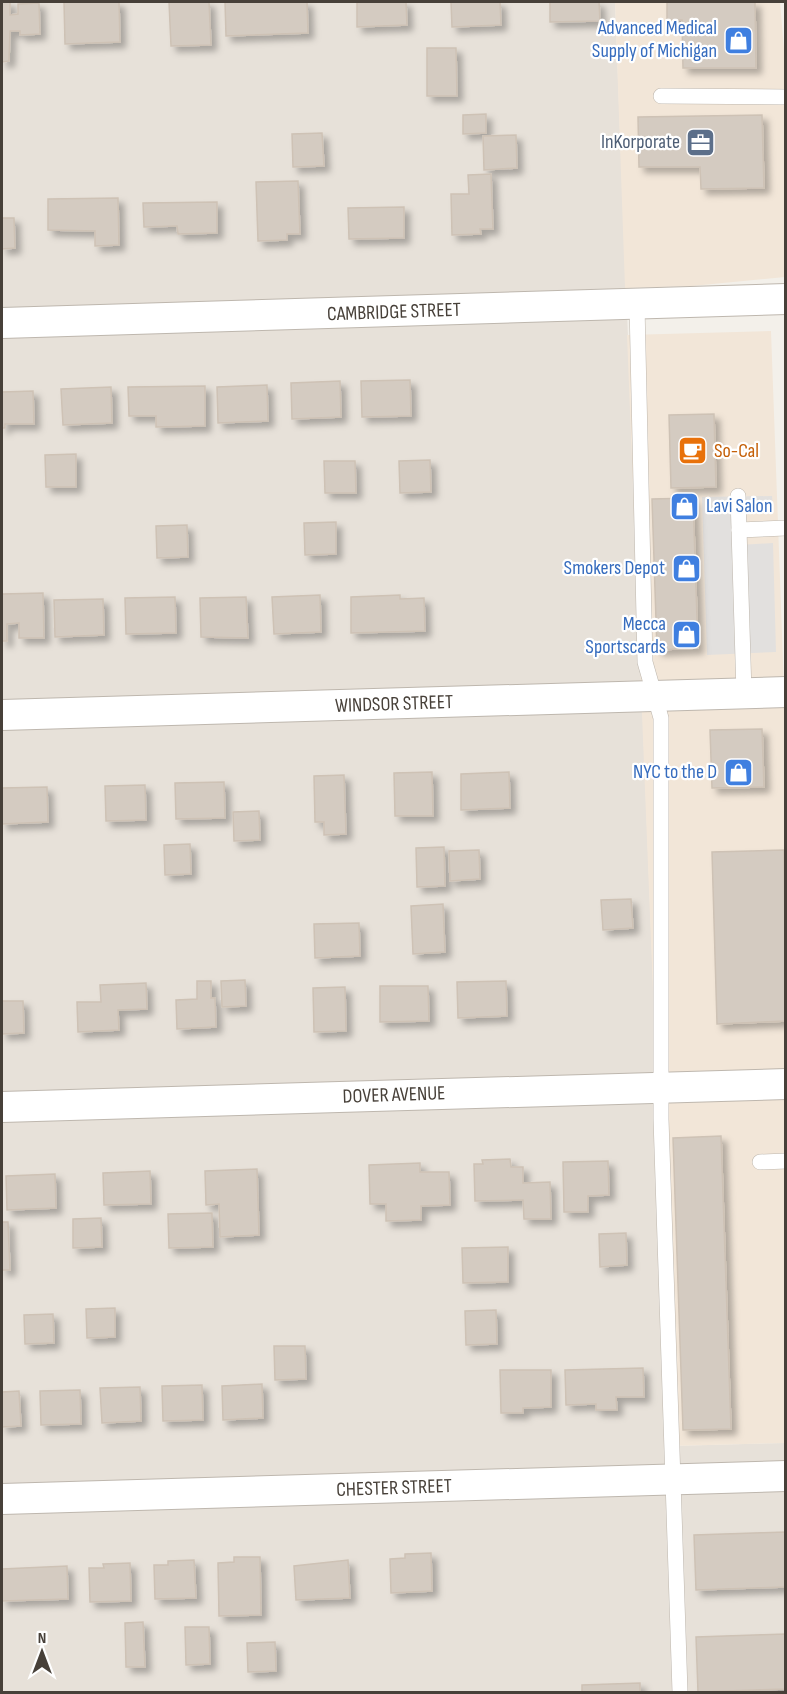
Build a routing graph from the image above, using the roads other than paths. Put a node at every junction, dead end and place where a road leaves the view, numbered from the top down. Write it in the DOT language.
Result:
graph roads {
  1 [pos="661,96"];
  2 [pos="786,98"];
  3 [pos="786,299"];
  4 [pos="637,305"];
  5 [pos="2,323"];
  6 [pos="738,496"];
  7 [pos="786,528"];
  8 [pos="739,530"];
  9 [pos="786,692"];
  10 [pos="744,693"];
  11 [pos="654,696"];
  12 [pos="2,715"];
  13 [pos="786,1084"];
  14 [pos="661,1088"];
  15 [pos="2,1107"];
  16 [pos="786,1161"];
  17 [pos="760,1162"];
  18 [pos="786,1476"];
  19 [pos="672,1480"];
  20 [pos="2,1499"];
  21 [pos="680,1692"];
  1 -- 2 [label="lane"];
  3 -- 4 [label="street, CAMBRIDGE STREET"];
  4 -- 5 [label="street, CAMBRIDGE STREET"];
  4 -- 11 [label="lane"];
  6 -- 8 [label="lane"];
  7 -- 8 [label="lane"];
  8 -- 10 [label="lane"];
  9 -- 10 [label="street, WINDSOR STREET"];
  10 -- 11 [label="street, WINDSOR STREET"];
  11 -- 12 [label="street, WINDSOR STREET"];
  11 -- 14 [label="lane"];
  13 -- 14 [label="street, DOVER AVENUE"];
  14 -- 15 [label="street, DOVER AVENUE"];
  14 -- 19 [label="lane"];
  16 -- 17 [label="lane"];
  18 -- 19 [label="street, CHESTER STREET"];
  19 -- 20 [label="street, CHESTER STREET"];
  19 -- 21 [label="lane"];
}
